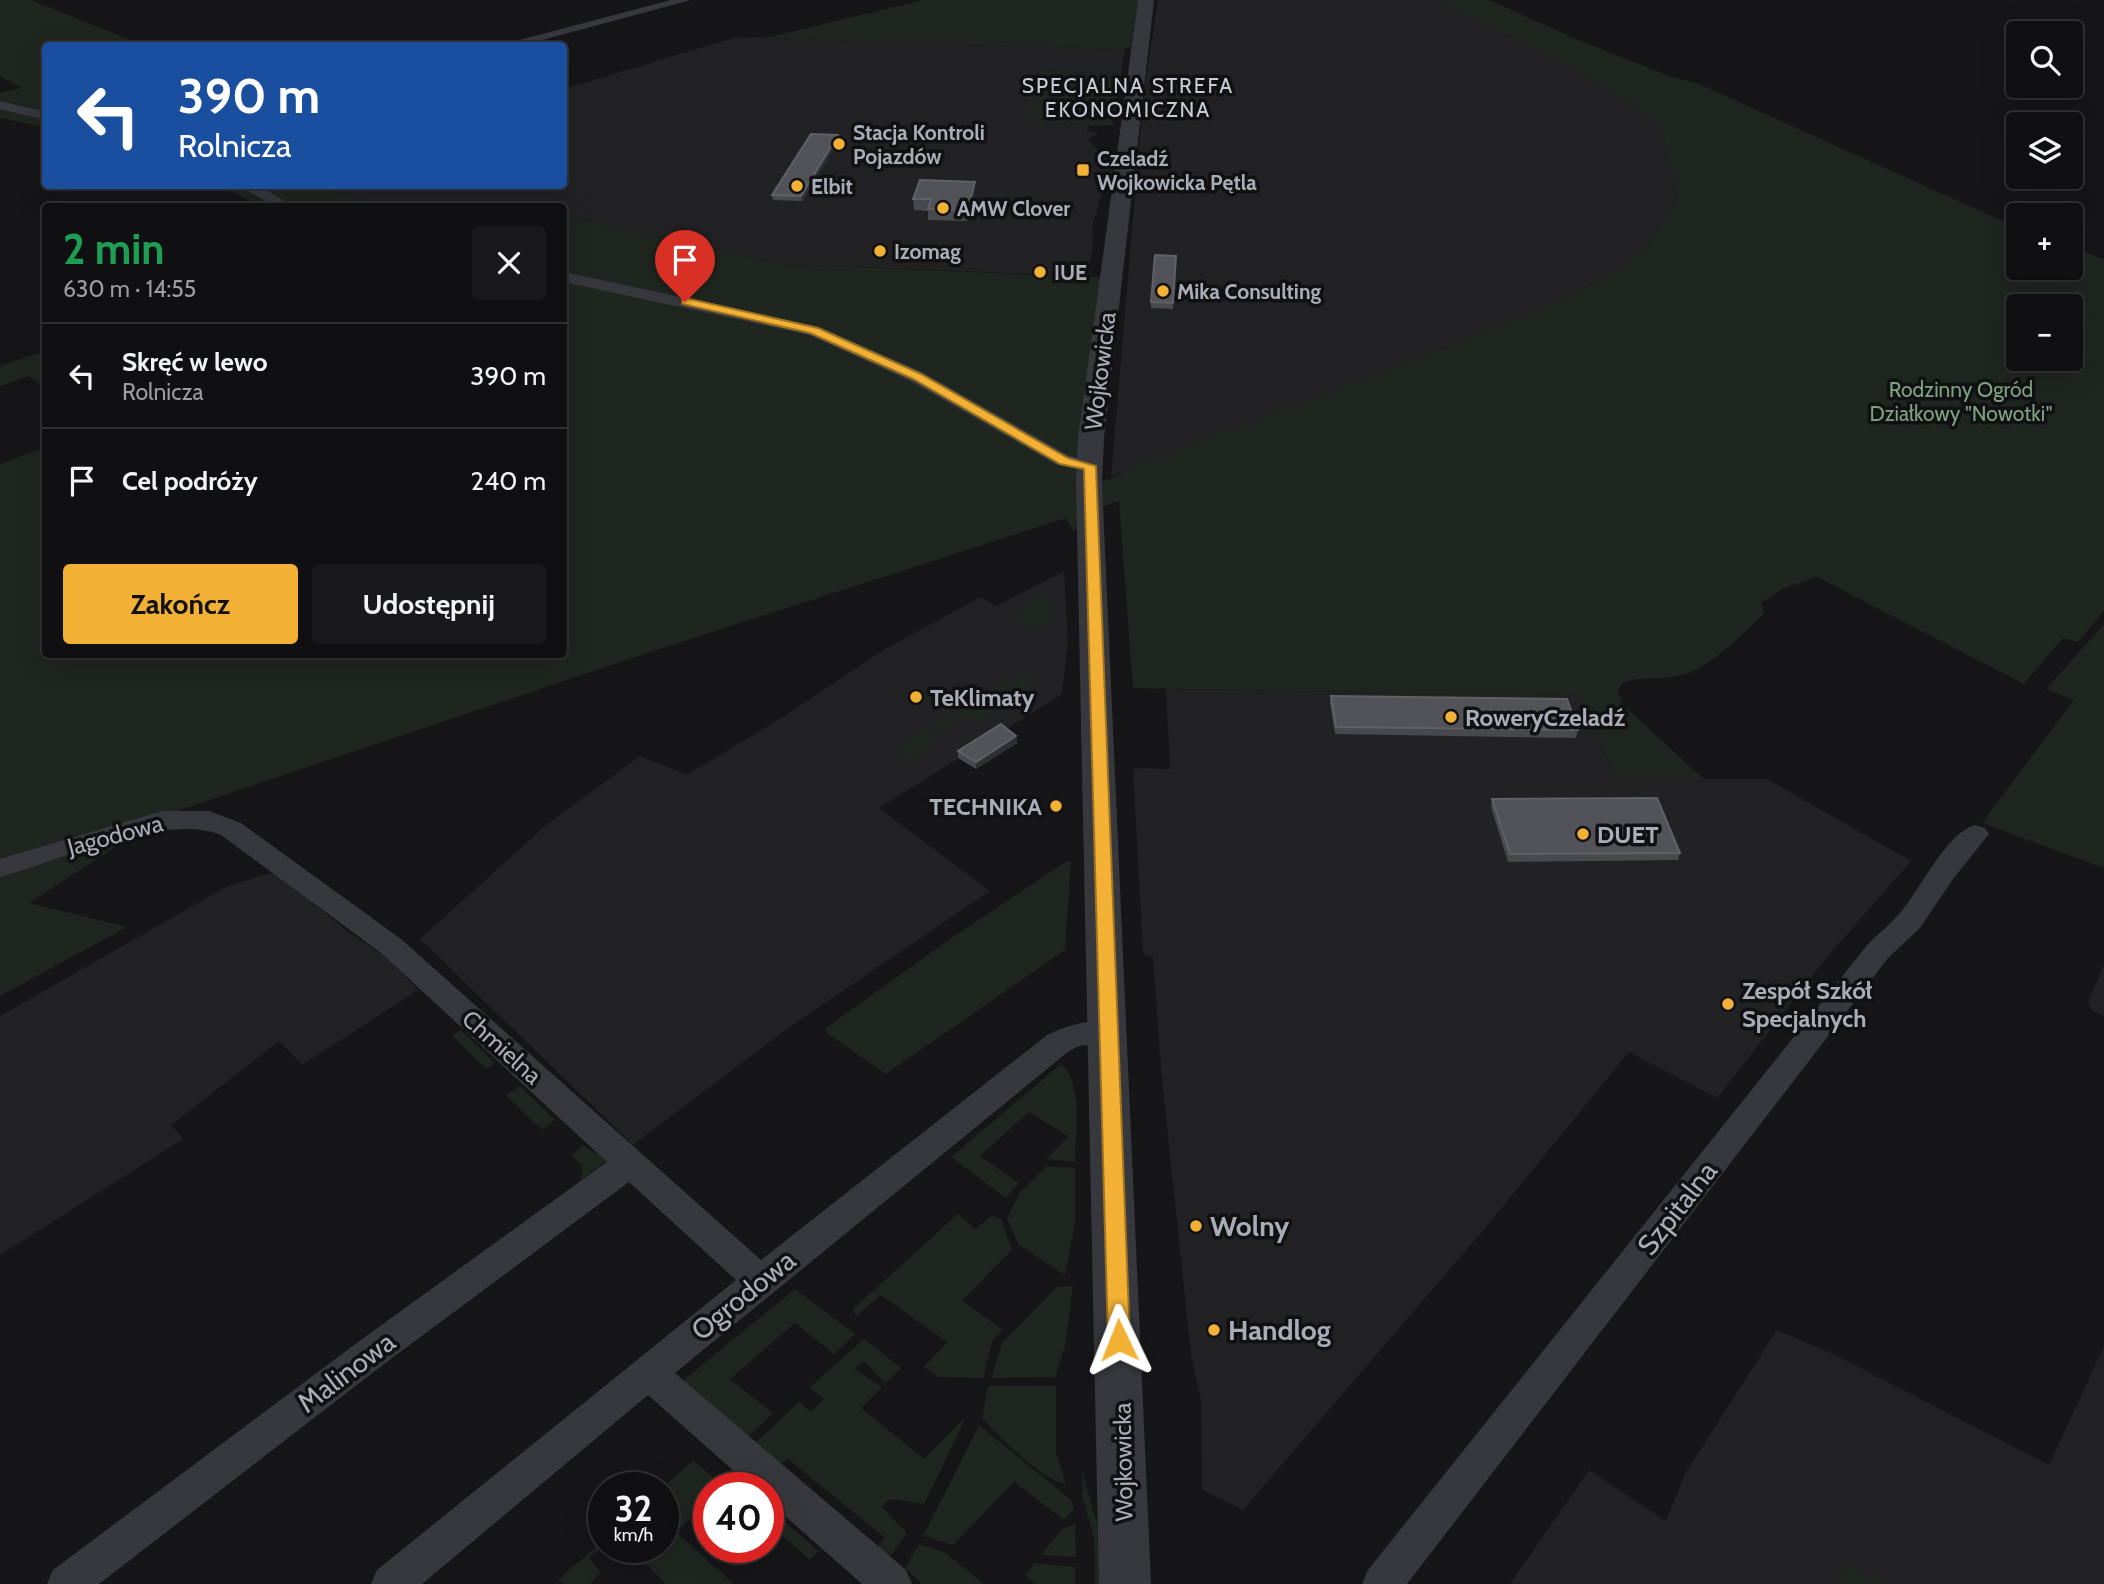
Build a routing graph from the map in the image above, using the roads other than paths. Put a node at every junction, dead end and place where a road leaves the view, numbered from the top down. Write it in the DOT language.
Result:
graph roads {
  1 [pos="685,0"];
  2 [pos="1146,0"];
  3 [pos="519,42"];
  4 [pos="0,105"];
  5 [pos="42,115"];
  6 [pos="254,189"];
  7 [pos="279,203"];
  8 [pos="567,278"];
  9 [pos="1090,466"];
  10 [pos="231,830"];
  11 [pos="1975,834"];
  12 [pos="0,868"];
  13 [pos="1108,1032"];
  14 [pos="628,1165"];
  15 [pos="760,1281"];
  16 [pos="649,1373"];
  17 [pos="67,1584"];
  18 [pos="391,1584"];
  19 [pos="891,1584"];
  20 [pos="1125,1584"];
  21 [pos="1382,1584"];
  1 -- 3 [label="street"];
  2 -- 9 [label="street, Wojkowicka"];
  4 -- 5 [label="street"];
  6 -- 7 [label="street"];
  8 -- 9 [label="street"];
  9 -- 13 [label="street, Wojkowicka"];
  10 -- 12 [label="street, Jagodowa"];
  10 -- 14 [label="street, Chmielna"];
  11 -- 21 [label="street, Szpitalna"];
  13 -- 15 [label="street, Ogrodowa"];
  13 -- 20 [label="street, Wojkowicka"];
  14 -- 15 [label="street, Chmielna"];
  14 -- 17 [label="street, Malinowa"];
  15 -- 16 [label="street, Ogrodowa"];
  16 -- 18 [label="street, Ogrodowa"];
  16 -- 19 [label="street"];
}
